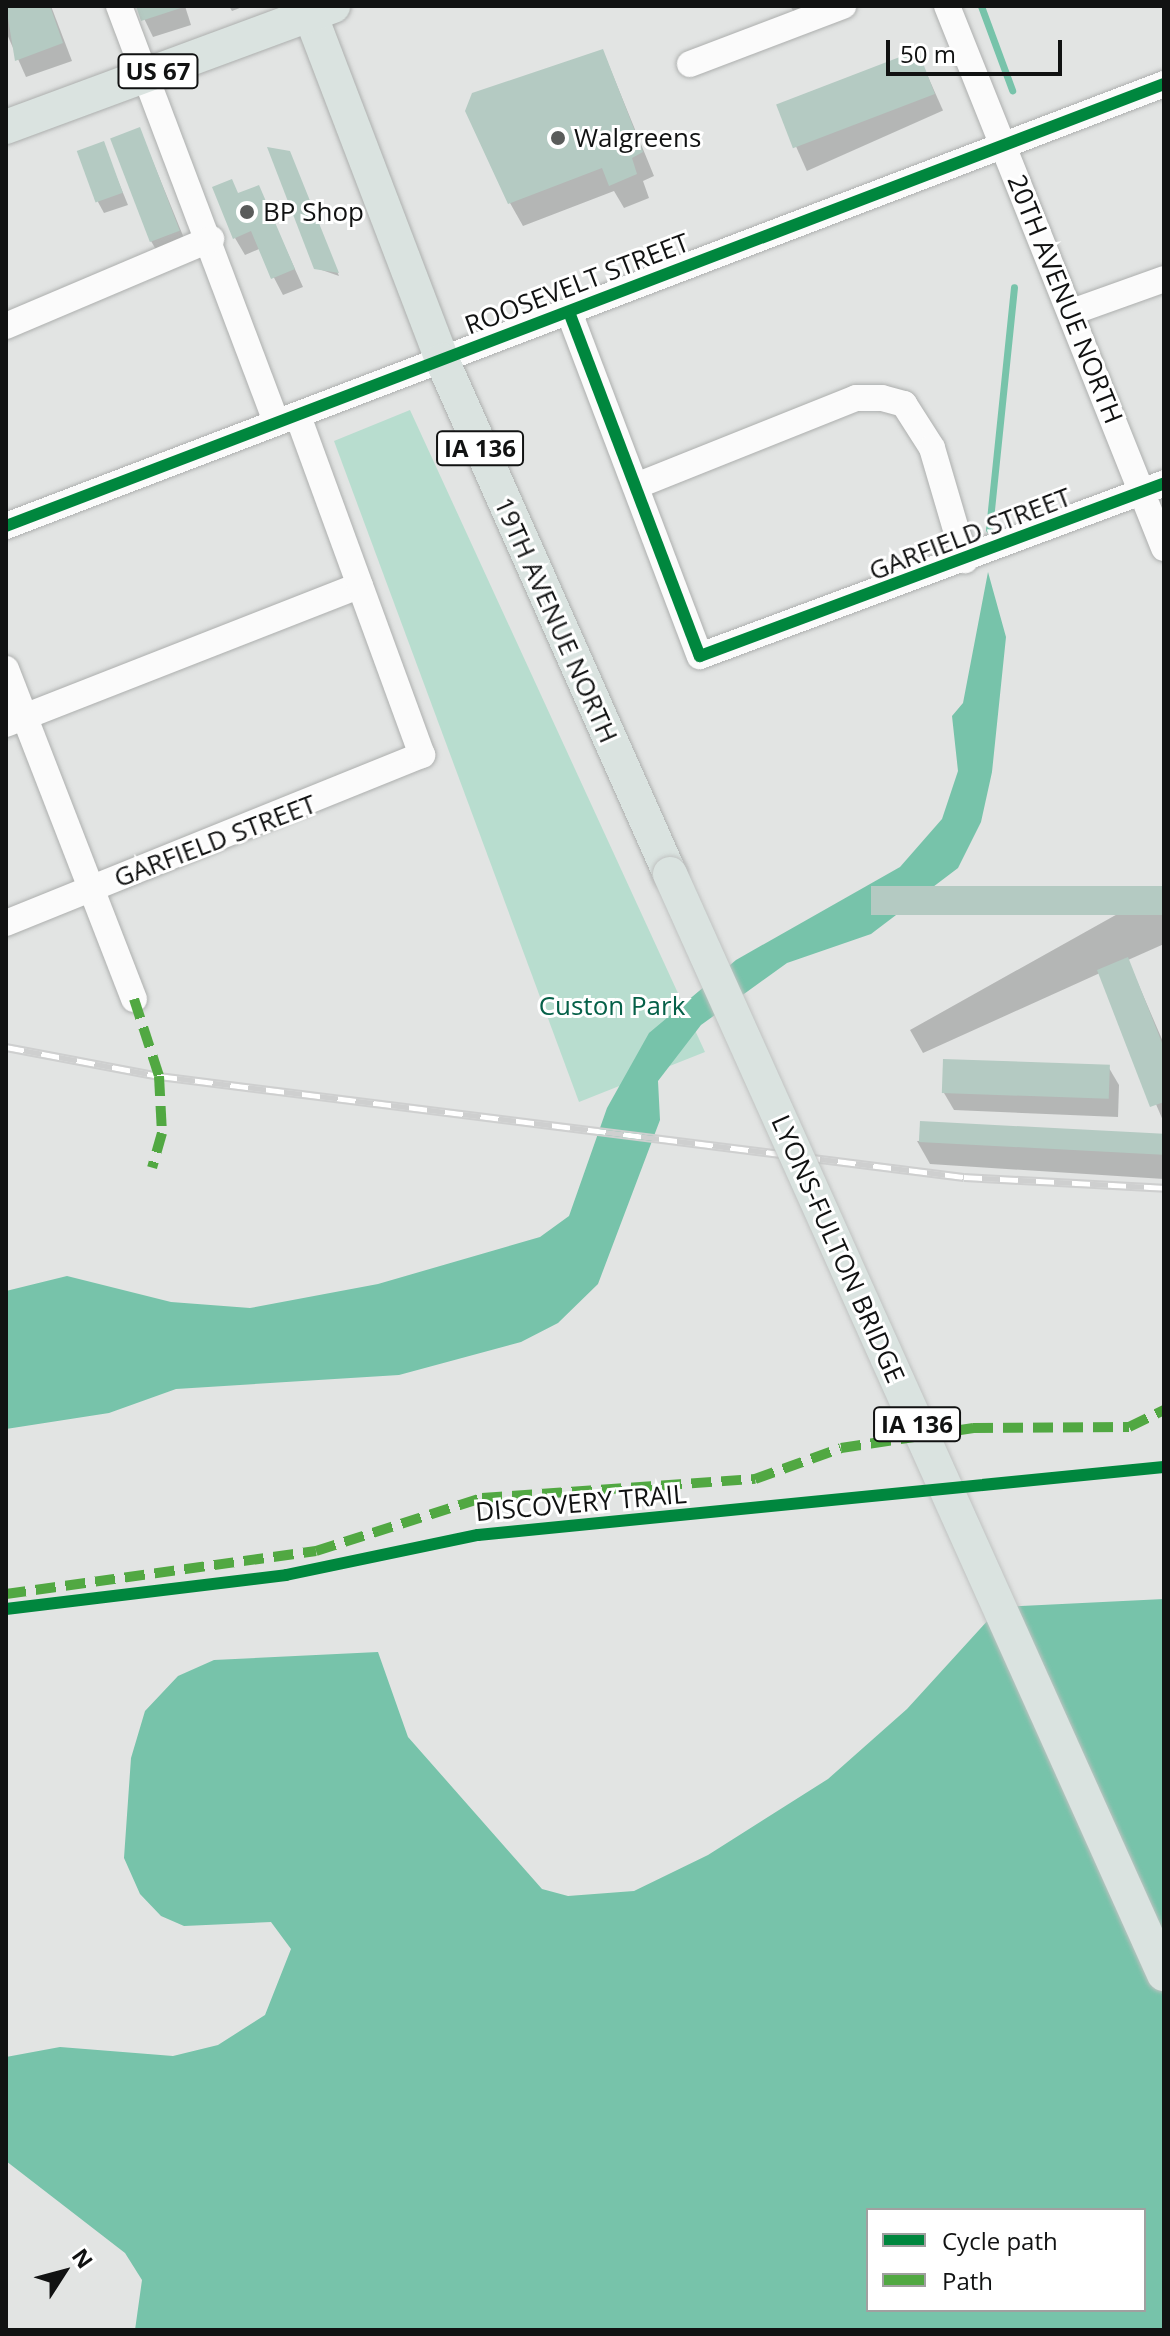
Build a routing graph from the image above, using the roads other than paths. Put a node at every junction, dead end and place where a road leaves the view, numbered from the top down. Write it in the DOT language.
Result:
graph roads {
  1 [pos="119,6"];
  2 [pos="843,6"];
  3 [pos="947,6"];
  4 [pos="317,9"];
  5 [pos="690,64"];
  6 [pos="146,76"];
  7 [pos="1164,84"];
  8 [pos="6,127"];
  9 [pos="1002,143"];
  10 [pos="211,239"];
  11 [pos="1164,279"];
  12 [pos="569,312"];
  13 [pos="1072,312"];
  14 [pos="6,326"];
  15 [pos="442,360"];
  16 [pos="287,419"];
  17 [pos="636,486"];
  18 [pos="1152,488"];
  19 [pos="6,526"];
  20 [pos="1164,548"];
  21 [pos="965,560"];
  22 [pos="360,585"];
  23 [pos="6,669"];
  24 [pos="16,720"];
  25 [pos="670,874"];
  26 [pos="95,888"];
  27 [pos="6,923"];
  28 [pos="134,999"];
  29 [pos="1164,1974"];
  1 -- 6 [label="street"];
  2 -- 5 [label="street"];
  3 -- 9 [label="street, 20TH AVENUE NORTH"];
  4 -- 6 [label="main road, US 67"];
  4 -- 15 [label="main road, 19TH AVENUE NORTH / IA 136"];
  6 -- 8 [label="main road, US 67"];
  6 -- 10 [label="street"];
  7 -- 9 [label="street, ROOSEVELT STREET"];
  9 -- 12 [label="street, ROOSEVELT STREET"];
  9 -- 13 [label="street, 20TH AVENUE NORTH"];
  10 -- 14 [label="street"];
  10 -- 16 [label="street"];
  11 -- 13 [label="street"];
  12 -- 15 [label="street, ROOSEVELT STREET"];
  12 -- 17 [label="street"];
  13 -- 18 [label="street, 20TH AVENUE NORTH"];
  15 -- 16 [label="street, ROOSEVELT STREET"];
  15 -- 25 [label="main road, 19TH AVENUE NORTH / IA 136"];
  16 -- 19 [label="street, ROOSEVELT STREET"];
  16 -- 22 [label="street"];
  17 -- 21 [label="street"];
  17 -- 21 [label="street, GARFIELD STREET"];
  18 -- 20 [label="street, 20TH AVENUE NORTH"];
  18 -- 21 [label="street, GARFIELD STREET"];
  22 -- 24 [label="street"];
  22 -- 26 [label="street, GARFIELD STREET"];
  23 -- 24 [label="street"];
  24 -- 26 [label="street"];
  25 -- 29 [label="main road, LYONS-FULTON BRIDGE / IA 136, bridge"];
  26 -- 27 [label="street, GARFIELD STREET"];
  26 -- 28 [label="street"];
}
